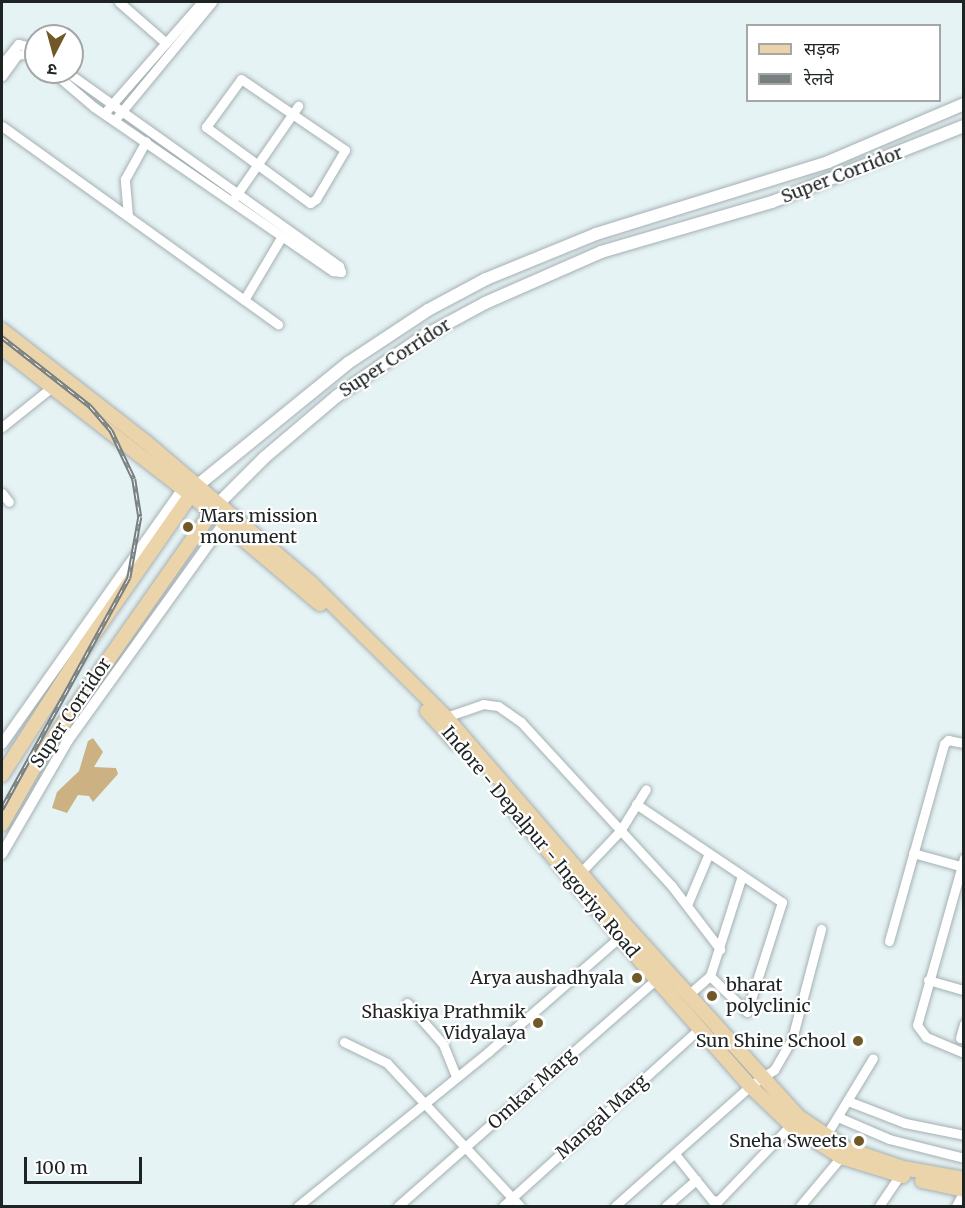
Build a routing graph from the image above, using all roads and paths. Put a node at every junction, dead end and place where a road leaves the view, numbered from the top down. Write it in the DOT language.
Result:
graph roads {
  1 [pos="119,2"];
  2 [pos="202,2"];
  3 [pos="212,2"];
  4 [pos="166,44"];
  5 [pos="24,45"];
  6 [pos="24,54"];
  7 [pos="2,64"];
  8 [pos="2,76"];
  9 [pos="68,84"];
  10 [pos="82,84"];
  11 [pos="963,104"];
  12 [pos="110,106"];
  13 [pos="295,110"];
  14 [pos="104,114"];
  15 [pos="118,117"];
  16 [pos="2,126"];
  17 [pos="963,126"];
  18 [pos="146,141"];
  19 [pos="256,166"];
  20 [pos="234,197"];
  21 [pos="128,216"];
  22 [pos="282,236"];
  23 [pos="244,300"];
  24 [pos="278,324"];
  25 [pos="2,330"];
  26 [pos="2,348"];
  27 [pos="52,387"];
  28 [pos="120,422"];
  29 [pos="2,427"];
  30 [pos="120,439"];
  31 [pos="190,487"];
  32 [pos="2,493"];
  33 [pos="9,502"];
  34 [pos="215,507"];
  35 [pos="228,518"];
  36 [pos="446,717"];
  37 [pos="963,743"];
  38 [pos="2,744"];
  39 [pos="2,775"];
  40 [pos="646,789"];
  41 [pos="636,804"];
  42 [pos="2,824"];
  43 [pos="620,831"];
  44 [pos="709,853"];
  45 [pos="913,853"];
  46 [pos="2,854"];
  47 [pos="963,864"];
  48 [pos="581,872"];
  49 [pos="742,876"];
  50 [pos="687,905"];
  51 [pos="821,929"];
  52 [pos="620,936"];
  53 [pos="889,941"];
  54 [pos="720,949"];
  55 [pos="661,975"];
  56 [pos="710,976"];
  57 [pos="928,980"];
  58 [pos="963,990"];
  59 [pos="688,995"];
  60 [pos="407,1003"];
  61 [pos="963,1024"];
  62 [pos="701,1027"];
  63 [pos="960,1038"];
  64 [pos="344,1042"];
  65 [pos="963,1053"];
  66 [pos="873,1058"];
  67 [pos="456,1077"];
  68 [pos="756,1082"];
  69 [pos="848,1101"];
  70 [pos="423,1103"];
  71 [pos="838,1117"];
  72 [pos="791,1125"];
  73 [pos="963,1135"];
  74 [pos="825,1137"];
  75 [pos="466,1148"];
  76 [pos="675,1154"];
  77 [pos="841,1157"];
  78 [pos="963,1158"];
  79 [pos="899,1176"];
  80 [pos="963,1179"];
  81 [pos="696,1180"];
  82 [pos="963,1191"];
  83 [pos="513,1198"];
  84 [pos="708,1203"];
  85 [pos="673,1204"];
  86 [pos="298,1206"];
  87 [pos="398,1206"];
  88 [pos="503,1206"];
  89 [pos="520,1206"];
  90 [pos="615,1206"];
  91 [pos="800,1206"];
  92 [pos="879,1206"];
  93 [pos="956,1206"];
  1 -- 4 [label="street"];
  2 -- 4 [label="street"];
  3 -- 15 [label="street"];
  4 -- 12 [label="street"];
  5 -- 7 [label="street"];
  6 -- 8 [label="street"];
  9 -- 14 [label="street"];
  10 -- 12 [label="street"];
  11 -- 31 [label="main road, Super Corridor"];
  12 -- 14 [label="street"];
  12 -- 15 [label="street"];
  13 -- 19 [label="street"];
  13 -- 19 [label="street"];
  13 -- 19 [label="street"];
  14 -- 15 [label="street"];
  15 -- 18 [label="street"];
  15 -- 20 [label="street"];
  16 -- 21 [label="street"];
  17 -- 34 [label="main road, Super Corridor"];
  18 -- 20 [label="street"];
  18 -- 21 [label="street"];
  19 -- 20 [label="street"];
  20 -- 22 [label="street"];
  20 -- 22 [label="street"];
  21 -- 23 [label="street"];
  22 -- 23 [label="street"];
  23 -- 24 [label="street"];
  25 -- 28 [label="main road"];
  26 -- 27 [label="main road"];
  27 -- 29 [label="street"];
  27 -- 30 [label="main road"];
  28 -- 30 [label="main road"];
  28 -- 31 [label="main road"];
  30 -- 31 [label="main road"];
  31 -- 34 [label="main road, Indore - Depalpur - Ingoriya Road"];
  31 -- 38 [label="street"];
  31 -- 39 [label="main road, Super Corridor"];
  32 -- 33 [label="street"];
  34 -- 35 [label="main road, Indore - Depalpur - Ingoriya Road"];
  34 -- 42 [label="main road, Super Corridor"];
  35 -- 36 [label="main road, Indore - Depalpur - Ingoriya Road"];
  35 -- 46 [label="street"];
  35 -- 52 [label="main road, Indore - Depalpur - Ingoriya Road"];
  36 -- 43 [label="street"];
  36 -- 48 [label="main road, Indore - Depalpur - Ingoriya Road"];
  37 -- 45 [label="street"];
  40 -- 41 [label="street"];
  41 -- 43 [label="street"];
  41 -- 44 [label="street"];
  43 -- 48 [label="street"];
  43 -- 50 [label="street"];
  44 -- 49 [label="street"];
  44 -- 50 [label="street"];
  45 -- 47 [label="street"];
  45 -- 53 [label="street"];
  47 -- 57 [label="street"];
  48 -- 55 [label="main road, Indore - Depalpur - Ingoriya Road"];
  49 -- 54 [label="street"];
  49 -- 56 [label="street"];
  50 -- 54 [label="street"];
  51 -- 68 [label="street"];
  52 -- 55 [label="main road, Indore - Depalpur - Ingoriya Road"];
  52 -- 67 [label="street"];
  54 -- 56 [label="street"];
  55 -- 59 [label="main road, Indore - Depalpur - Ingoriya Road"];
  55 -- 62 [label="main road, Indore - Depalpur - Ingoriya Road"];
  55 -- 75 [label="street, Omkar Marg"];
  56 -- 59 [label="street"];
  57 -- 58 [label="street"];
  57 -- 65 [label="street"];
  59 -- 68 [label="main road, Indore - Depalpur - Ingoriya Road"];
  60 -- 67 [label="street"];
  61 -- 63 [label="street"];
  62 -- 68 [label="main road, Indore - Depalpur - Ingoriya Road"];
  62 -- 83 [label="street, Mangal Marg"];
  64 -- 70 [label="street"];
  66 -- 69 [label="street"];
  67 -- 70 [label="street"];
  68 -- 72 [label="main road, Indore - Depalpur - Ingoriya Road"];
  68 -- 74 [label="main road, Indore - Depalpur - Ingoriya Road"];
  68 -- 76 [label="street"];
  69 -- 71 [label="street"];
  69 -- 73 [label="street"];
  70 -- 75 [label="street"];
  70 -- 86 [label="street"];
  71 -- 74 [label="street"];
  71 -- 78 [label="street"];
  72 -- 77 [label="main road, Indore - Depalpur - Ingoriya Road"];
  72 -- 84 [label="street"];
  74 -- 80 [label="main road, Indore - Depalpur - Ingoriya Road"];
  75 -- 83 [label="street"];
  75 -- 87 [label="street, Omkar Marg"];
  76 -- 81 [label="street"];
  76 -- 90 [label="street"];
  77 -- 79 [label="main road, Indore - Depalpur - Ingoriya Road"];
  77 -- 91 [label="street"];
  79 -- 82 [label="main road, Indore - Depalpur - Ingoriya Road"];
  79 -- 92 [label="street"];
  81 -- 84 [label="street"];
  81 -- 85 [label="street"];
  82 -- 93 [label="street"];
  83 -- 88 [label="street, Mangal Marg"];
  83 -- 89 [label="street"];
}
